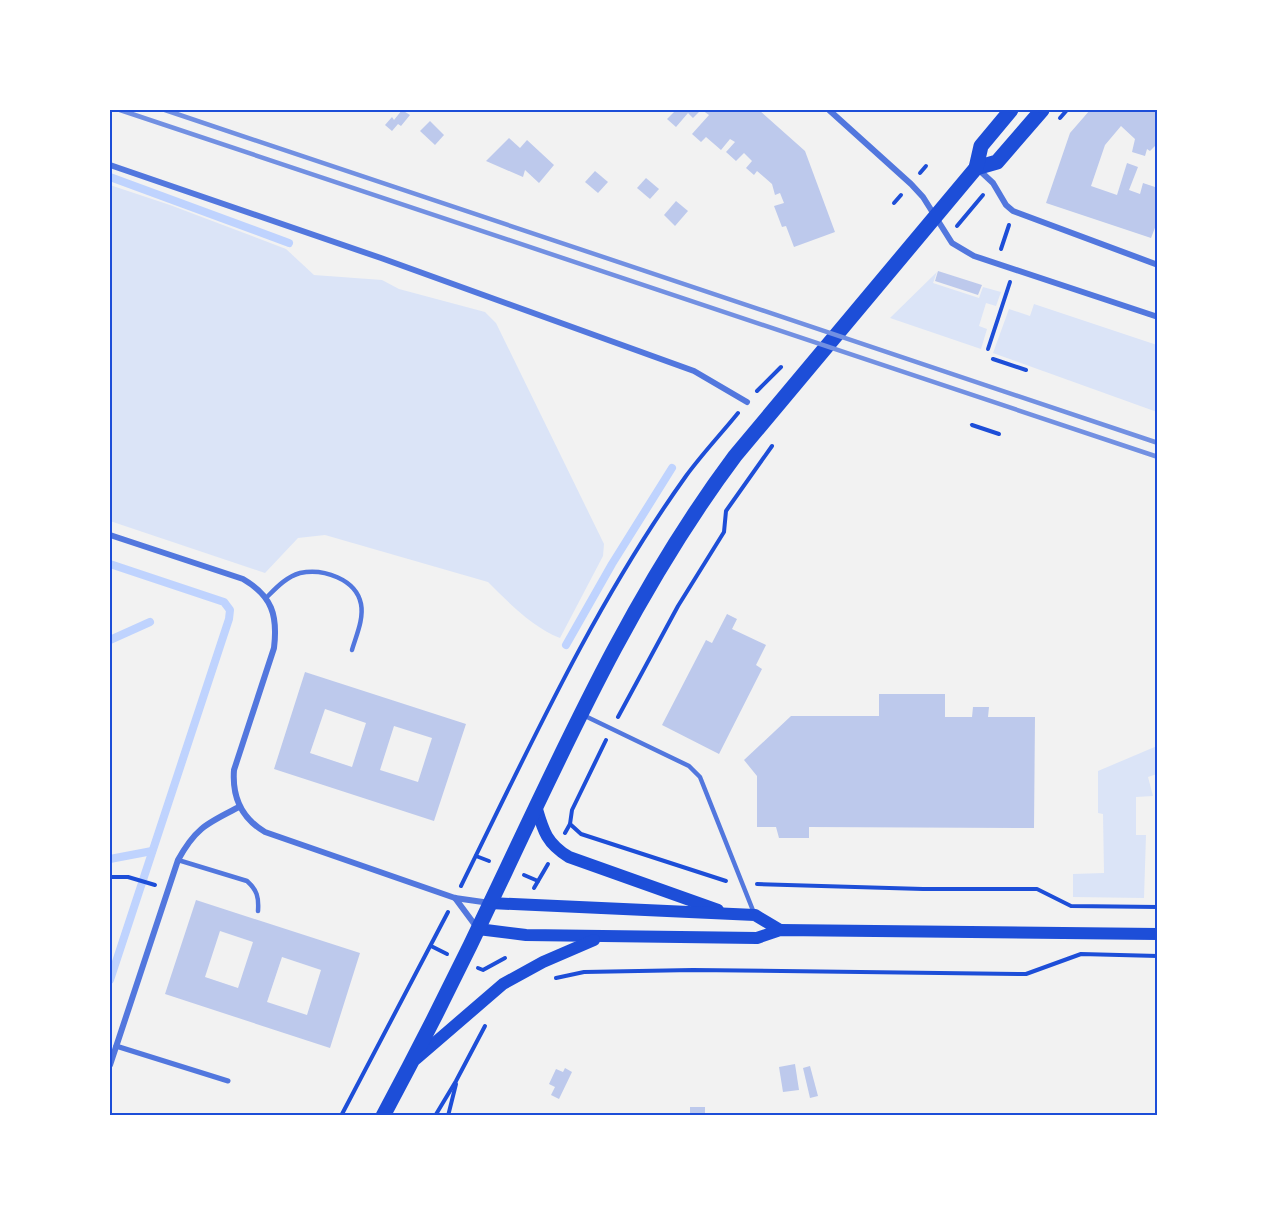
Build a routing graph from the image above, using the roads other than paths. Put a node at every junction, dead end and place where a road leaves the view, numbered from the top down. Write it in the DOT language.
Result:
graph roads {
  1 [pos="829,110"];
  2 [pos="1011,110"];
  3 [pos="1042,110"];
  4 [pos="110,165"];
  5 [pos="976,168"];
  6 [pos="936,218"];
  7 [pos="1158,265"];
  8 [pos="1158,317"];
  9 [pos="747,402"];
  10 [pos="110,535"];
  11 [pos="266,598"];
  12 [pos="352,650"];
  13 [pos="580,714"];
  14 [pos="536,806"];
  15 [pos="239,807"];
  16 [pos="178,860"];
  17 [pos="455,898"];
  18 [pos="490,903"];
  19 [pos="258,911"];
  20 [pos="730,914"];
  21 [pos="755,915"];
  22 [pos="478,929"];
  23 [pos="780,930"];
  24 [pos="1158,934"];
  25 [pos="601,937"];
  26 [pos="116,1046"];
  27 [pos="411,1063"];
  28 [pos="110,1065"];
  29 [pos="228,1081"];
  30 [pos="383,1116"];
  1 -- 6 [label="street"];
  2 -- 5 [label="main road"];
  3 -- 5 [label="main road"];
  4 -- 9 [label="street"];
  5 -- 6 [label="main road"];
  5 -- 7 [label="street"];
  6 -- 8 [label="street"];
  6 -- 13 [label="main road"];
  10 -- 11 [label="street"];
  11 -- 12 [label="lane"];
  11 -- 15 [label="street"];
  13 -- 14 [label="main road"];
  13 -- 21 [label="lane"];
  14 -- 18 [label="main road"];
  14 -- 20 [label="main road"];
  15 -- 16 [label="street"];
  15 -- 17 [label="street"];
  16 -- 19 [label="lane"];
  16 -- 26 [label="street"];
  17 -- 18 [label="street"];
  17 -- 22 [label="street"];
  18 -- 20 [label="main road"];
  18 -- 22 [label="main road"];
  20 -- 21 [label="main road"];
  21 -- 23 [label="main road"];
  22 -- 25 [label="main road"];
  22 -- 27 [label="main road"];
  23 -- 24 [label="main road"];
  23 -- 25 [label="main road"];
  25 -- 27 [label="main road"];
  26 -- 28 [label="street"];
  26 -- 29 [label="street"];
  27 -- 30 [label="main road"];
}
